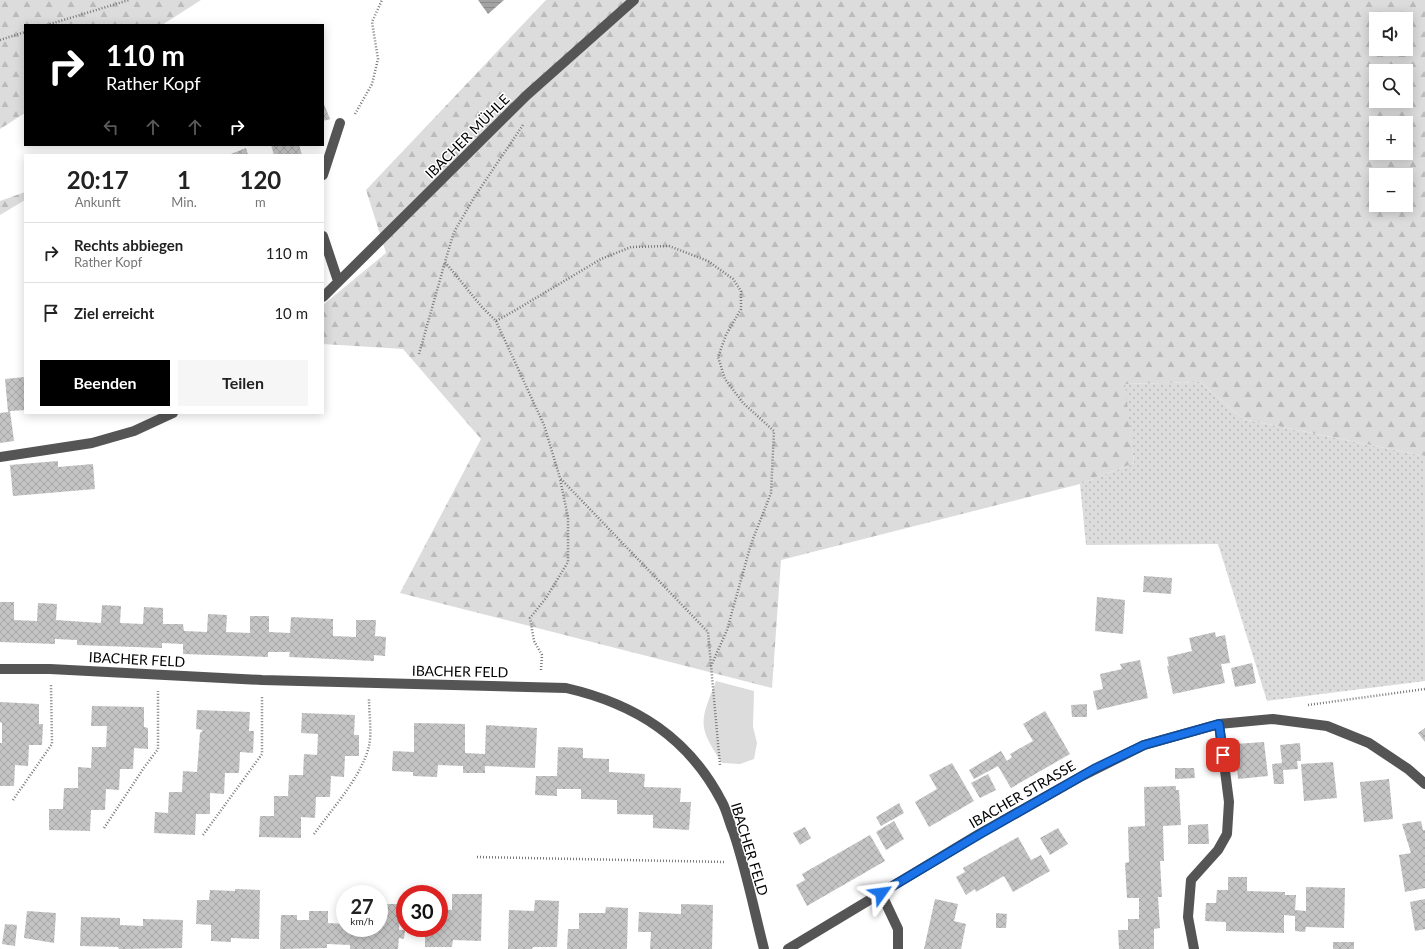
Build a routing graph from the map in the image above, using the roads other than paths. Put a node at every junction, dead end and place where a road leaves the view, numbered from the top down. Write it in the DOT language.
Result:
graph roads {
  1 [pos="634,0"];
  2 [pos="340,123"];
  3 [pos="324,172"];
  4 [pos="324,239"];
  5 [pos="338,281"];
  6 [pos="324,296"];
  7 [pos="170,414"];
  8 [pos="0,457"];
  9 [pos="0,669"];
  10 [pos="1219,724"];
  11 [pos="1425,784"];
  12 [pos="881,893"];
  13 [pos="764,949"];
  14 [pos="788,949"];
  15 [pos="898,949"];
  16 [pos="1194,949"];
  1 -- 5 [label="street, IBACHER MÜHLE"];
  2 -- 3 [label="street"];
  4 -- 5 [label="street"];
  5 -- 6 [label="street, IBACHER MÜHLE"];
  7 -- 8 [label="street"];
  9 -- 13 [label="street, IBACHER FELD"];
  10 -- 11 [label="street, IBACHER STRASSE"];
  10 -- 12 [label="street, IBACHER STRASSE"];
  10 -- 16 [label="street"];
  12 -- 14 [label="street, IBACHER STRASSE"];
  12 -- 15 [label="street"];
}
